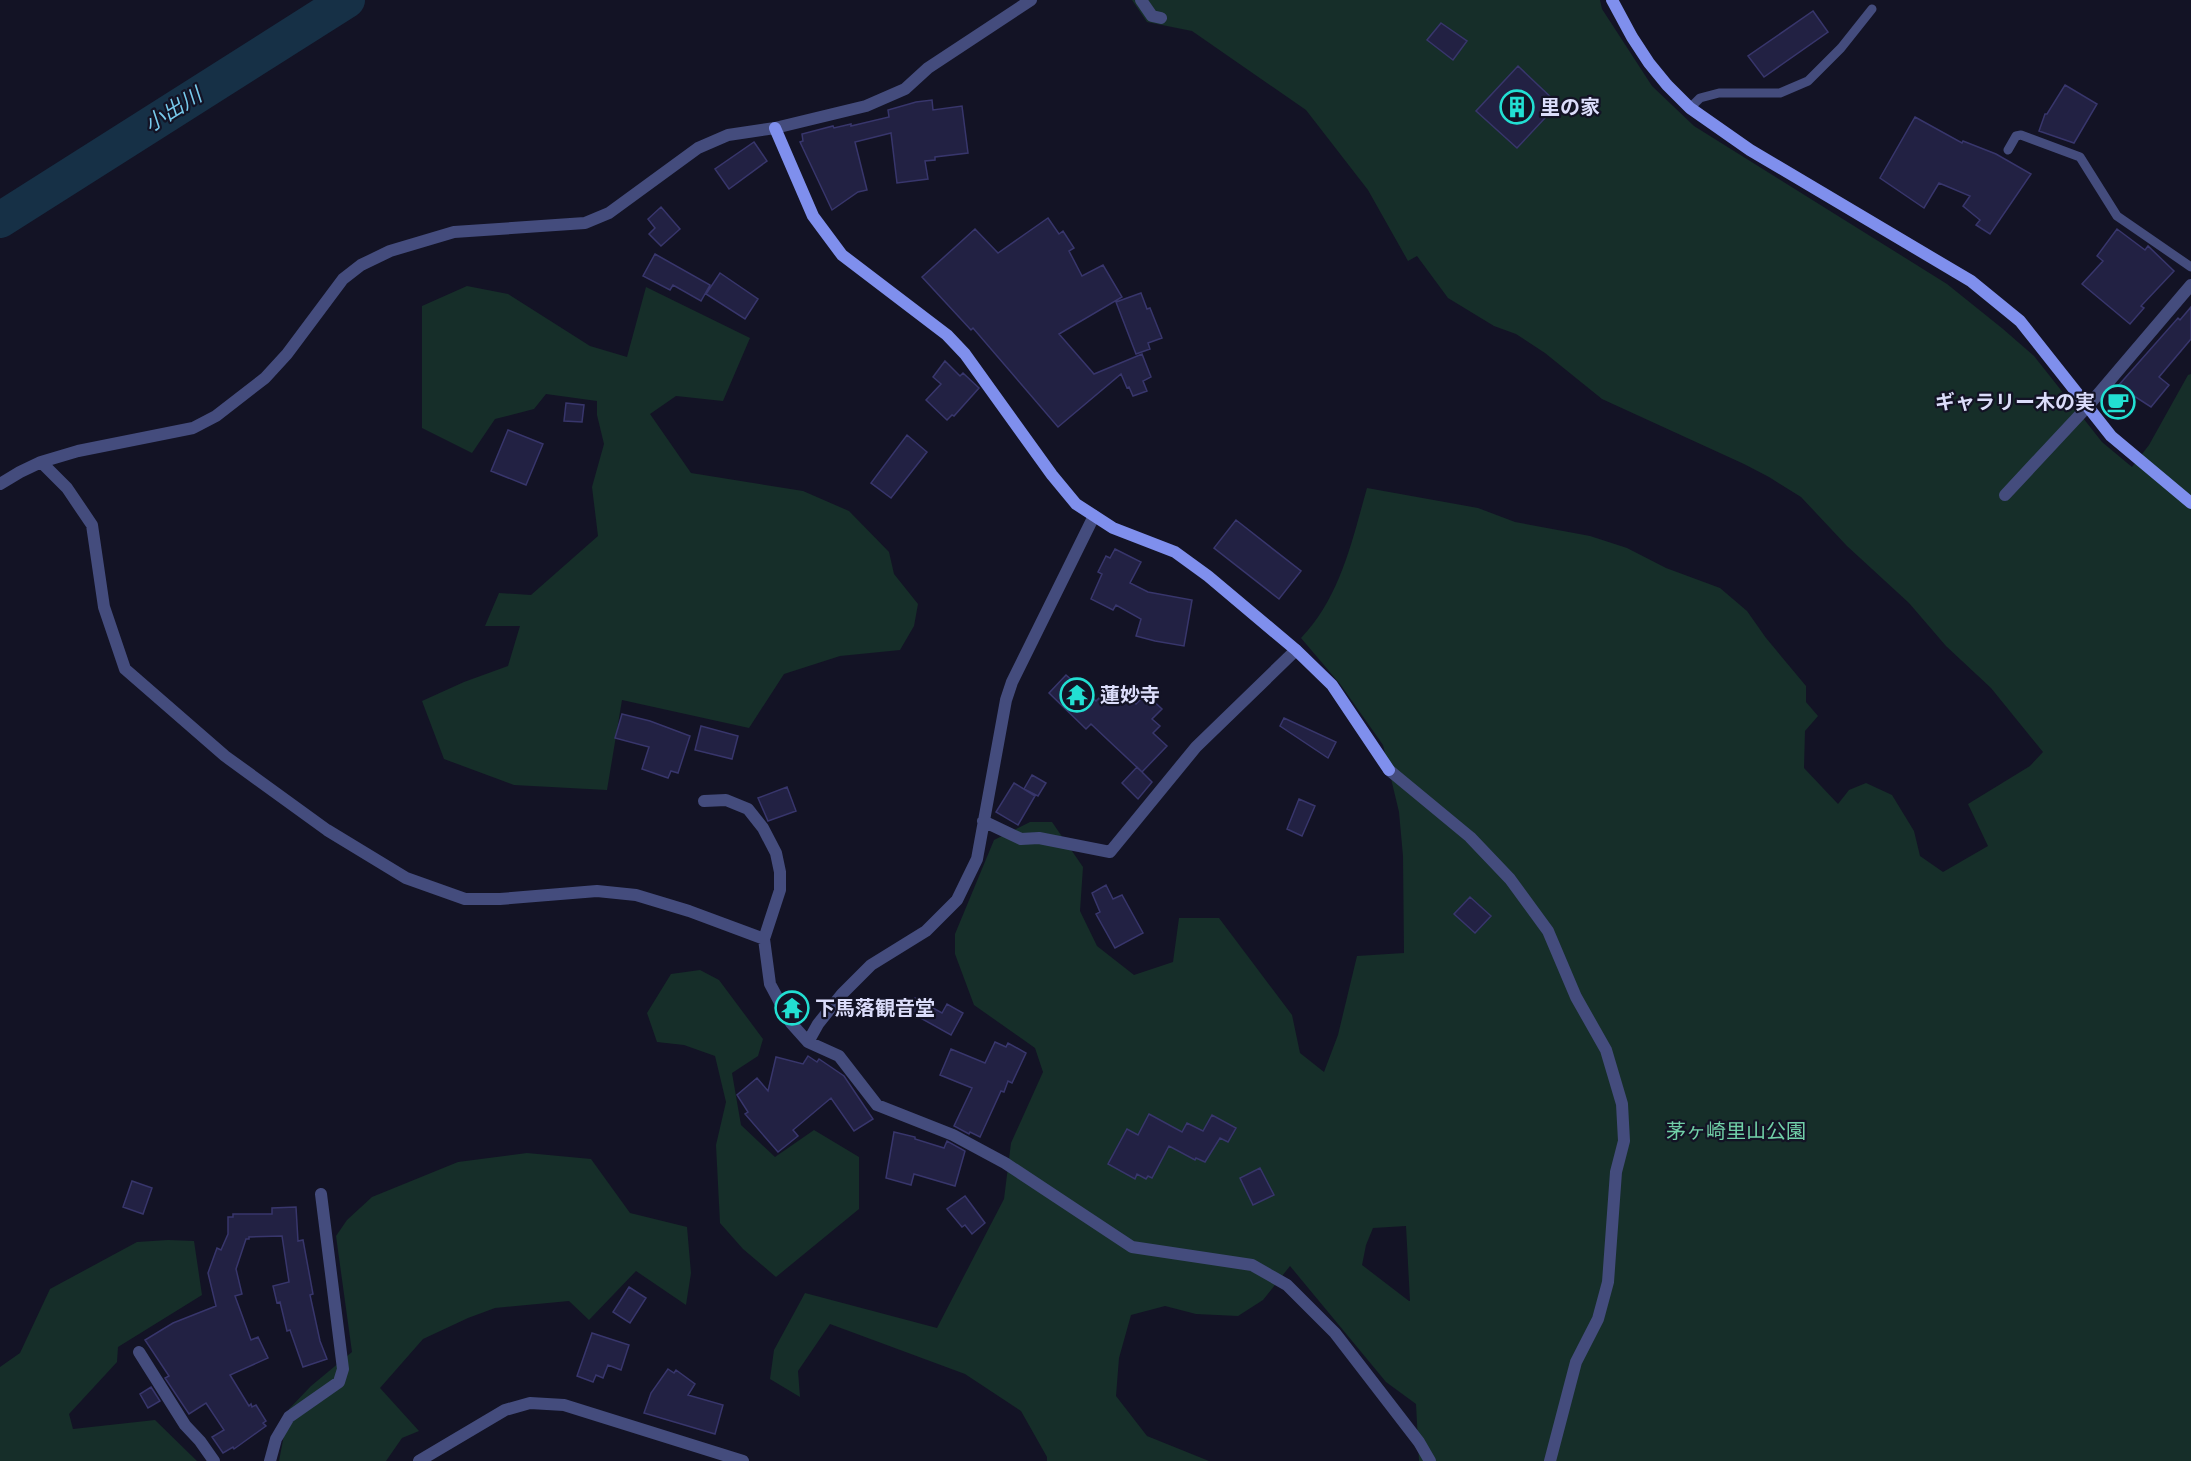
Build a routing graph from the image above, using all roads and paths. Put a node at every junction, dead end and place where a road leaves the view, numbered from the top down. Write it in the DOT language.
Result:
graph roads {
  1 [pos="1031,0"];
  2 [pos="1141,0"];
  3 [pos="1612,0"];
  4 [pos="1872,9"];
  5 [pos="1161,18"];
  6 [pos="1690,108"];
  7 [pos="775,128"];
  8 [pos="2008,150"];
  9 [pos="2191,267"];
  10 [pos="2191,285"];
  11 [pos="2088,406"];
  12 [pos="41,462"];
  13 [pos="0,484"];
  14 [pos="2006,495"];
  15 [pos="2191,503"];
  16 [pos="1094,516"];
  17 [pos="1296,650"];
  18 [pos="704,801"];
  19 [pos="983,821"];
  20 [pos="764,939"];
  21 [pos="808,1042"];
  22 [pos="321,1194"];
  23 [pos="139,1352"];
  24 [pos="214,1461"];
  25 [pos="270,1461"];
  26 [pos="419,1461"];
  27 [pos="743,1461"];
  28 [pos="1430,1461"];
  29 [pos="1550,1461"];
  1 -- 7 [label="street"];
  2 -- 5 [label="street"];
  3 -- 6 [label="street"];
  4 -- 6 [label="lane"];
  6 -- 11 [label="street"];
  7 -- 12 [label="street"];
  7 -- 16 [label="street"];
  8 -- 9 [label="lane"];
  10 -- 11 [label="street"];
  11 -- 14 [label="street"];
  11 -- 15 [label="street"];
  12 -- 13 [label="street"];
  12 -- 20 [label="street"];
  16 -- 17 [label="street"];
  16 -- 19 [label="street"];
  17 -- 19 [label="street"];
  17 -- 29 [label="street"];
  18 -- 20 [label="street"];
  19 -- 21 [label="street"];
  20 -- 21 [label="street"];
  21 -- 28 [label="street"];
  22 -- 25 [label="street"];
  23 -- 24 [label="street"];
  26 -- 27 [label="street"];
}
